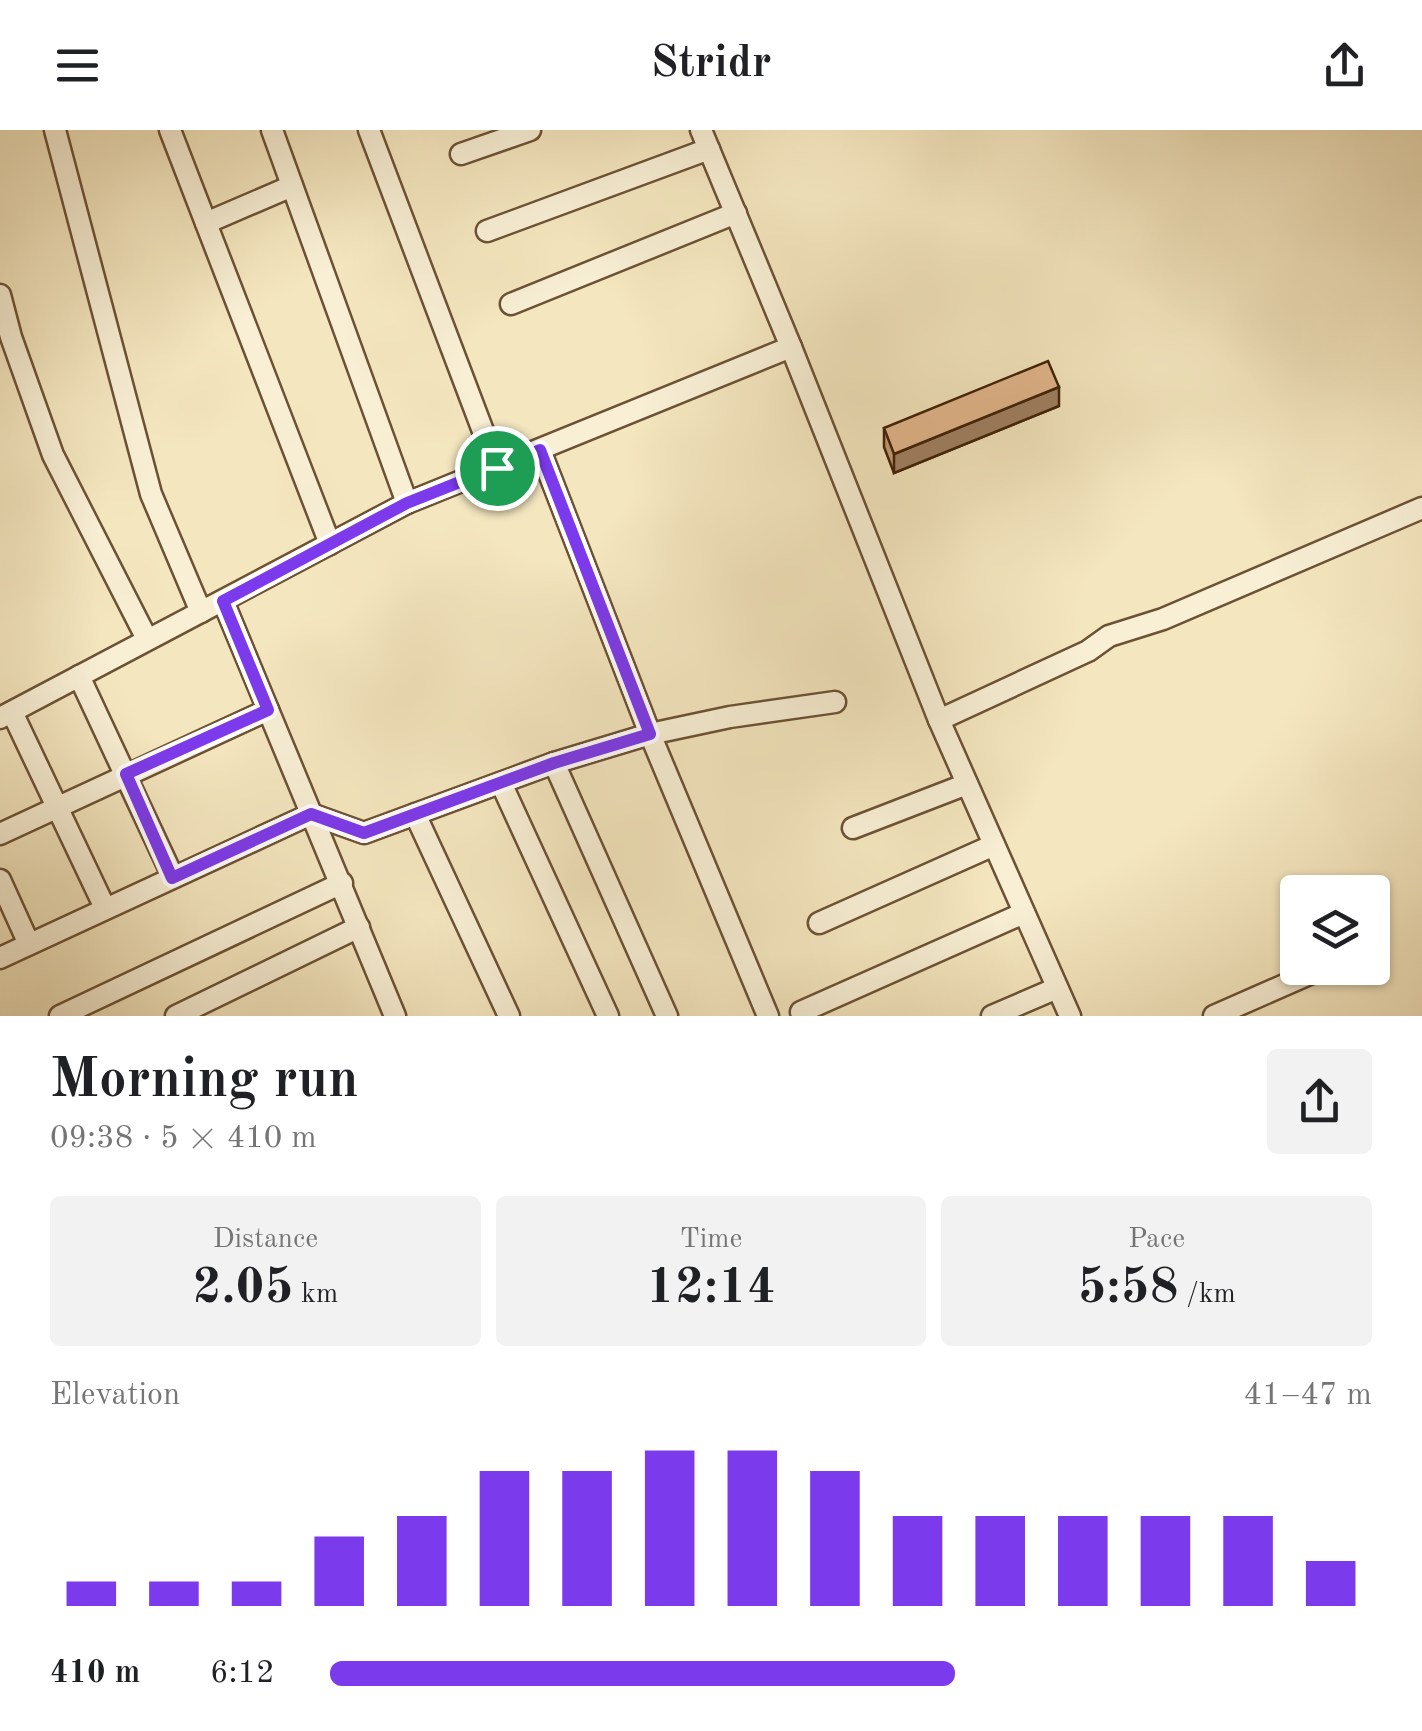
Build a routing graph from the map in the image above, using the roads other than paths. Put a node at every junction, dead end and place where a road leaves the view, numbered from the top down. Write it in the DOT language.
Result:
graph roads {
  1 [pos="55,130"];
  2 [pos="170,130"];
  3 [pos="272,130"];
  4 [pos="369,130"];
  5 [pos="530,130"];
  6 [pos="705,140"];
  7 [pos="461,154"];
  8 [pos="292,186"];
  9 [pos="736,214"];
  10 [pos="206,223"];
  11 [pos="486,230"];
  12 [pos="1,304"];
  13 [pos="511,304"];
  14 [pos="791,347"];
  15 [pos="540,450"];
  16 [pos="497,468"];
  17 [pos="407,503"];
  18 [pos="1422,508"];
  19 [pos="330,544"];
  20 [pos="223,601"];
  21 [pos="201,612"];
  22 [pos="147,639"];
  23 [pos="79,676"];
  24 [pos="835,702"];
  25 [pos="268,710"];
  26 [pos="6,715"];
  27 [pos="939,720"];
  28 [pos="650,734"];
  29 [pos="554,763"];
  30 [pos="126,774"];
  31 [pos="501,783"];
  32 [pos="967,784"];
  33 [pos="56,806"];
  34 [pos="311,814"];
  35 [pos="415,814"];
  36 [pos="853,828"];
  37 [pos="0,834"];
  38 [pos="994,845"];
  39 [pos="172,878"];
  40 [pos="0,880"];
  41 [pos="342,884"];
  42 [pos="105,908"];
  43 [pos="1024,913"];
  44 [pos="820,923"];
  45 [pos="359,927"];
  46 [pos="29,944"];
  47 [pos="0,958"];
  48 [pos="1284,985"];
  49 [pos="1057,988"];
  50 [pos="801,1012"];
  51 [pos="60,1016"];
  52 [pos="176,1016"];
  53 [pos="395,1016"];
  54 [pos="508,1016"];
  55 [pos="608,1016"];
  56 [pos="667,1016"];
  57 [pos="768,1016"];
  58 [pos="992,1016"];
  59 [pos="1070,1016"];
  60 [pos="1214,1016"];
  1 -- 21 [label="street"];
  2 -- 10 [label="street"];
  3 -- 8 [label="street"];
  4 -- 16 [label="street"];
  5 -- 7 [label="street"];
  6 -- 9 [label="street"];
  6 -- 11 [label="street"];
  8 -- 10 [label="street"];
  8 -- 17 [label="street"];
  9 -- 13 [label="street"];
  9 -- 14 [label="street"];
  10 -- 19 [label="street"];
  12 -- 22 [label="street"];
  14 -- 15 [label="street"];
  14 -- 27 [label="street"];
  15 -- 16 [label="street"];
  15 -- 28 [label="street"];
  16 -- 17 [label="street"];
  17 -- 19 [label="street"];
  18 -- 27 [label="street"];
  19 -- 20 [label="street"];
  20 -- 21 [label="street"];
  20 -- 25 [label="street"];
  21 -- 22 [label="street"];
  22 -- 23 [label="street"];
  23 -- 26 [label="street"];
  23 -- 30 [label="street"];
  24 -- 28 [label="street"];
  25 -- 30 [label="street"];
  25 -- 34 [label="street"];
  26 -- 33 [label="street"];
  27 -- 32 [label="street"];
  28 -- 29 [label="street"];
  28 -- 57 [label="street"];
  29 -- 31 [label="street"];
  29 -- 56 [label="street"];
  30 -- 33 [label="street"];
  30 -- 39 [label="street"];
  31 -- 35 [label="street"];
  31 -- 55 [label="street"];
  32 -- 36 [label="street"];
  32 -- 38 [label="street"];
  33 -- 37 [label="street"];
  33 -- 42 [label="street"];
  34 -- 35 [label="street"];
  34 -- 39 [label="street"];
  34 -- 41 [label="street"];
  35 -- 54 [label="street"];
  38 -- 43 [label="street"];
  38 -- 44 [label="street"];
  39 -- 42 [label="street"];
  40 -- 46 [label="street"];
  41 -- 45 [label="street"];
  41 -- 51 [label="street"];
  42 -- 46 [label="street"];
  43 -- 49 [label="street"];
  43 -- 50 [label="street"];
  45 -- 52 [label="street"];
  45 -- 53 [label="street"];
  46 -- 47 [label="street"];
  48 -- 60 [label="street"];
  49 -- 58 [label="street"];
  49 -- 59 [label="street"];
}
